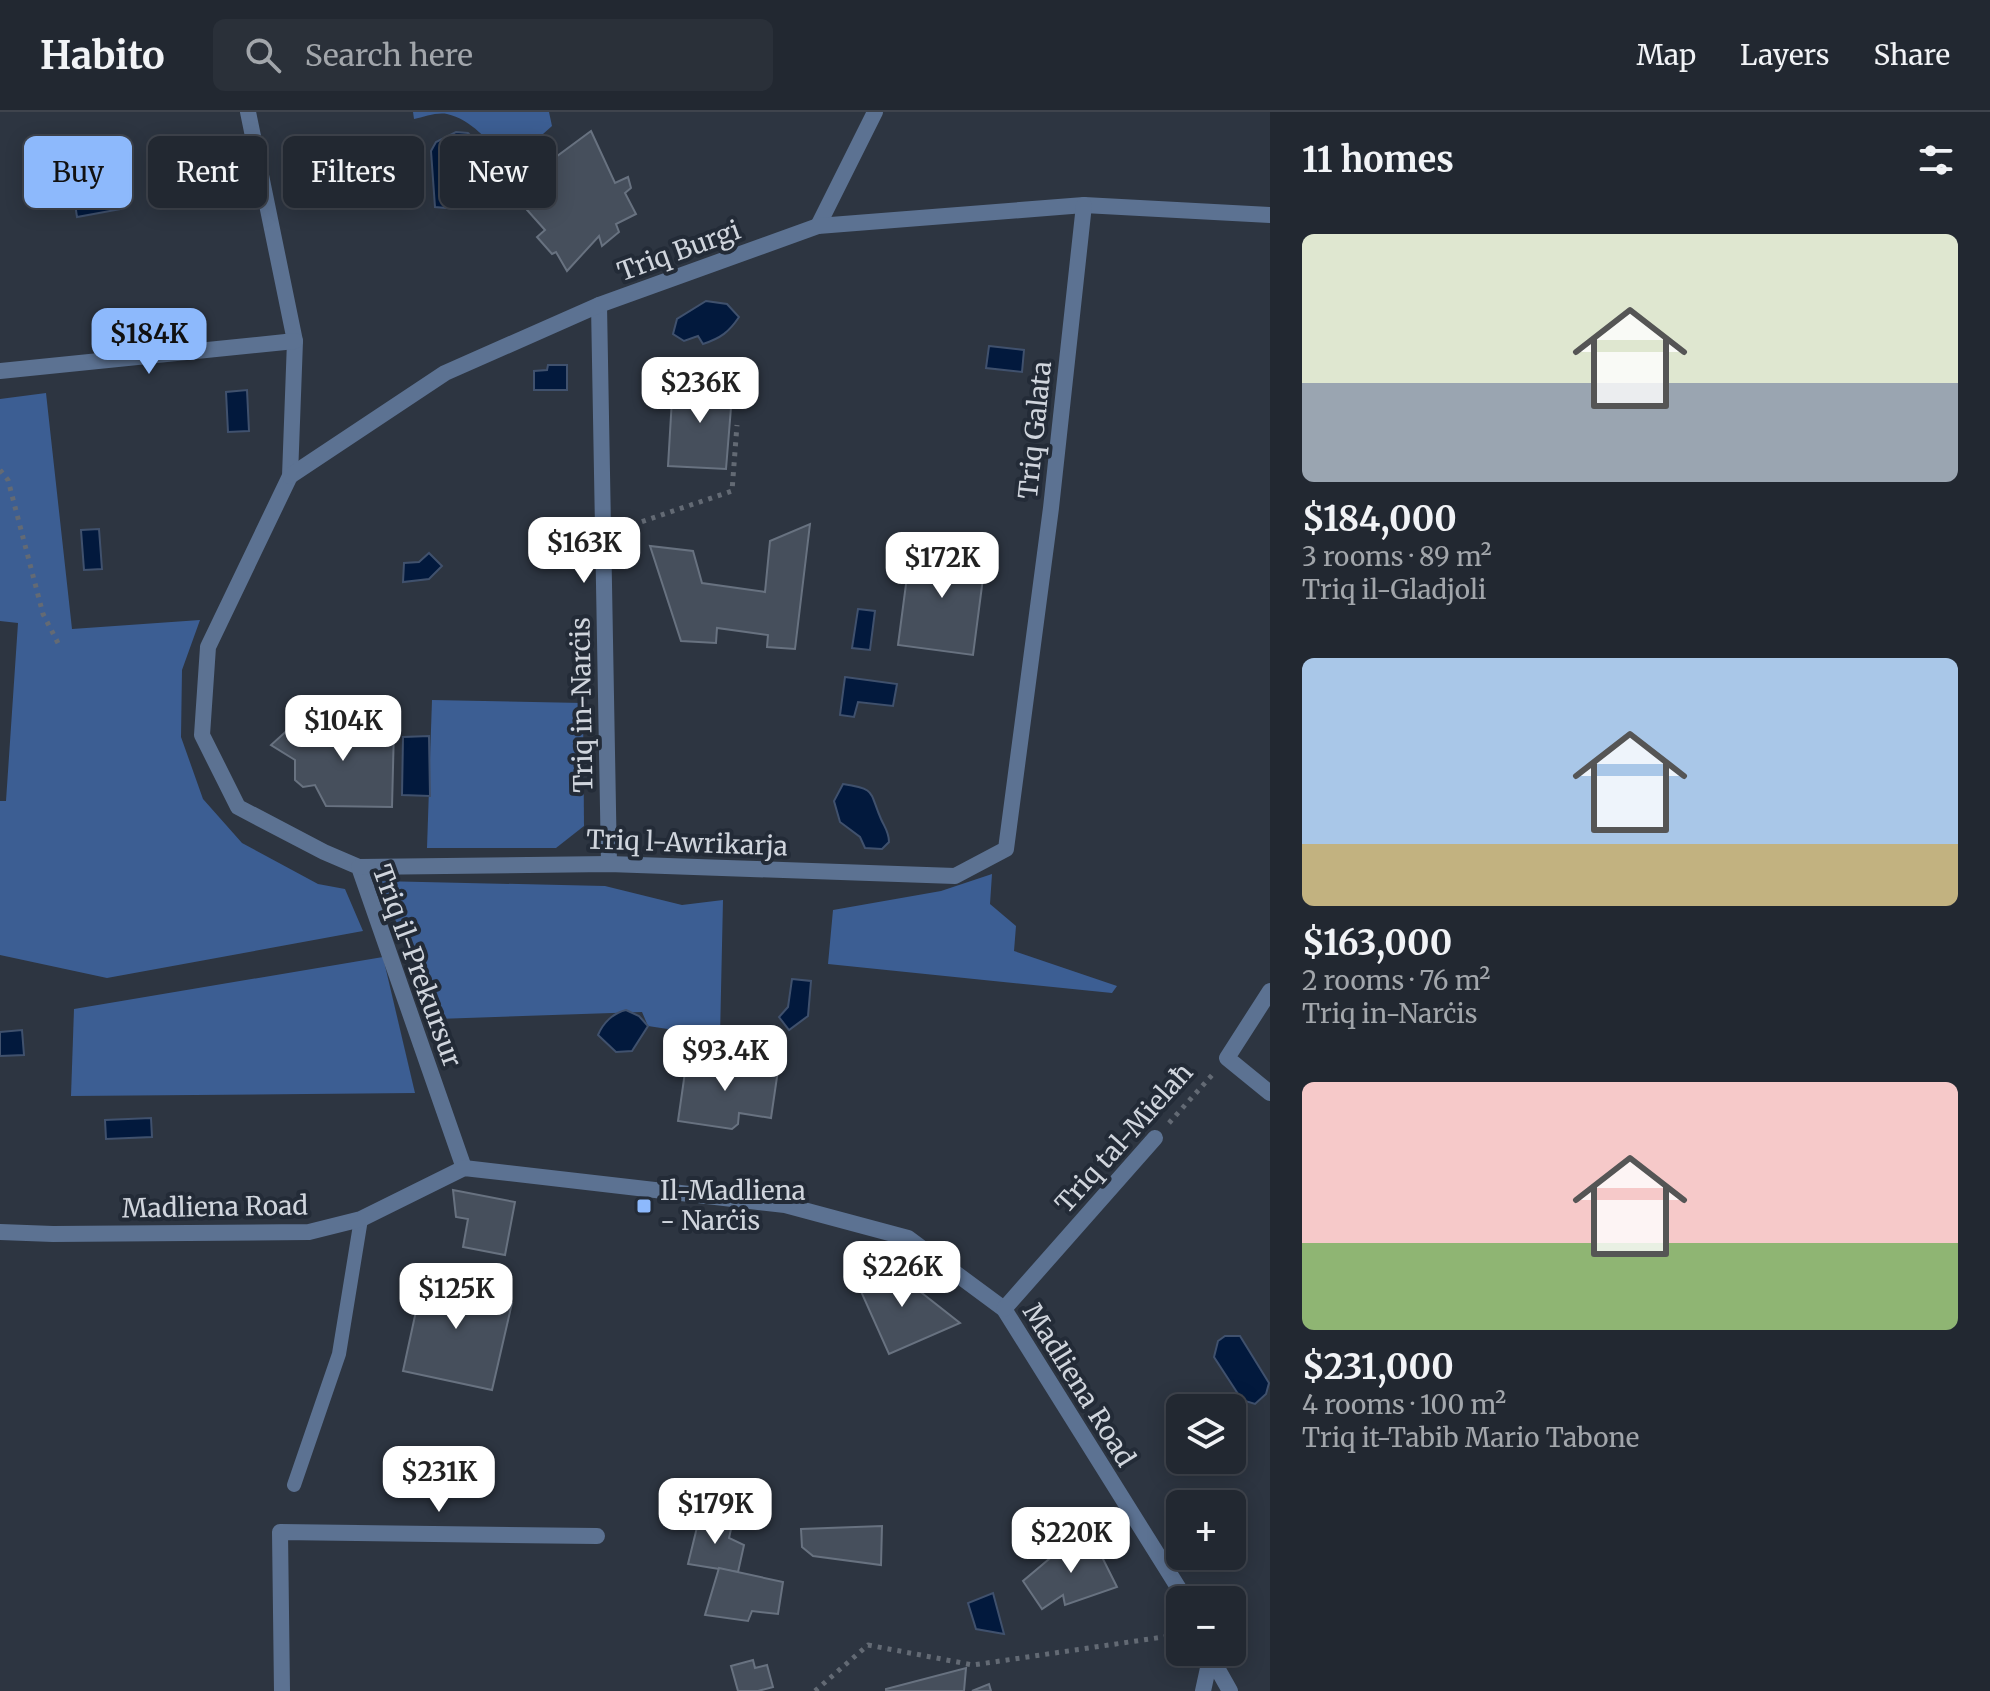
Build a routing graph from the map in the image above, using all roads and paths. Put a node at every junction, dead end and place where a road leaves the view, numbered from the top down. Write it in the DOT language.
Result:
graph roads {
  1 [pos="248,112"];
  2 [pos="875,112"];
  3 [pos="1084,205"];
  4 [pos="1270,215"];
  5 [pos="818,226"];
  6 [pos="599,305"];
  7 [pos="295,341"];
  8 [pos="0,371"];
  9 [pos="737,425"];
  10 [pos="0,470"];
  11 [pos="290,476"];
  12 [pos="603,534"];
  13 [pos="59,645"];
  14 [pos="1006,849"];
  15 [pos="609,864"];
  16 [pos="359,867"];
  17 [pos="1270,991"];
  18 [pos="1227,1058"];
  19 [pos="1270,1093"];
  20 [pos="1155,1138"];
  21 [pos="464,1168"];
  22 [pos="361,1219"];
  23 [pos="0,1232"];
  24 [pos="1004,1309"];
  25 [pos="294,1485"];
  26 [pos="597,1536"];
  27 [pos="1177,1586"];
  28 [pos="1166,1637"];
  29 [pos="1207,1666"];
  30 [pos="1215,1666"];
  31 [pos="282,1691"];
  32 [pos="815,1691"];
  33 [pos="1203,1691"];
  34 [pos="1230,1691"];
  1 -- 7 [label="street, Triq il-Prekursur"];
  2 -- 5 [label="street"];
  3 -- 4 [label="street, Triq Burgi"];
  3 -- 5 [label="street, Triq Burgi"];
  3 -- 14 [label="street, Triq Galata"];
  5 -- 6 [label="street, Triq Burgi"];
  6 -- 11 [label="street, Triq Burgi"];
  6 -- 12 [label="street, Triq in-Narċis"];
  7 -- 8 [label="street"];
  7 -- 11 [label="street, Triq il-Prekursur"];
  9 -- 12 [label="path"];
  10 -- 13 [label="path"];
  11 -- 16 [label="street, Triq il-Prekursur"];
  12 -- 15 [label="street, Triq in-Narċis"];
  14 -- 15 [label="street, Triq l-Awrikarja"];
  15 -- 16 [label="street, Triq l-Awrikarja"];
  16 -- 21 [label="street, Triq il-Prekursur"];
  17 -- 18 [label="street, Triq tal-Mielaħ"];
  18 -- 19 [label="street"];
  18 -- 20 [label="path, Triq tal-Mielaħ"];
  20 -- 24 [label="street, Triq tal-Mielaħ"];
  21 -- 22 [label="street, Madliena Road"];
  21 -- 24 [label="street, Madliena Road"];
  22 -- 23 [label="street, Madliena Road"];
  22 -- 25 [label="lane"];
  24 -- 27 [label="street, Madliena Road"];
  26 -- 31 [label="street"];
  28 -- 32 [label="path"];
  29 -- 33 [label="street"];
  30 -- 34 [label="street"];
}
